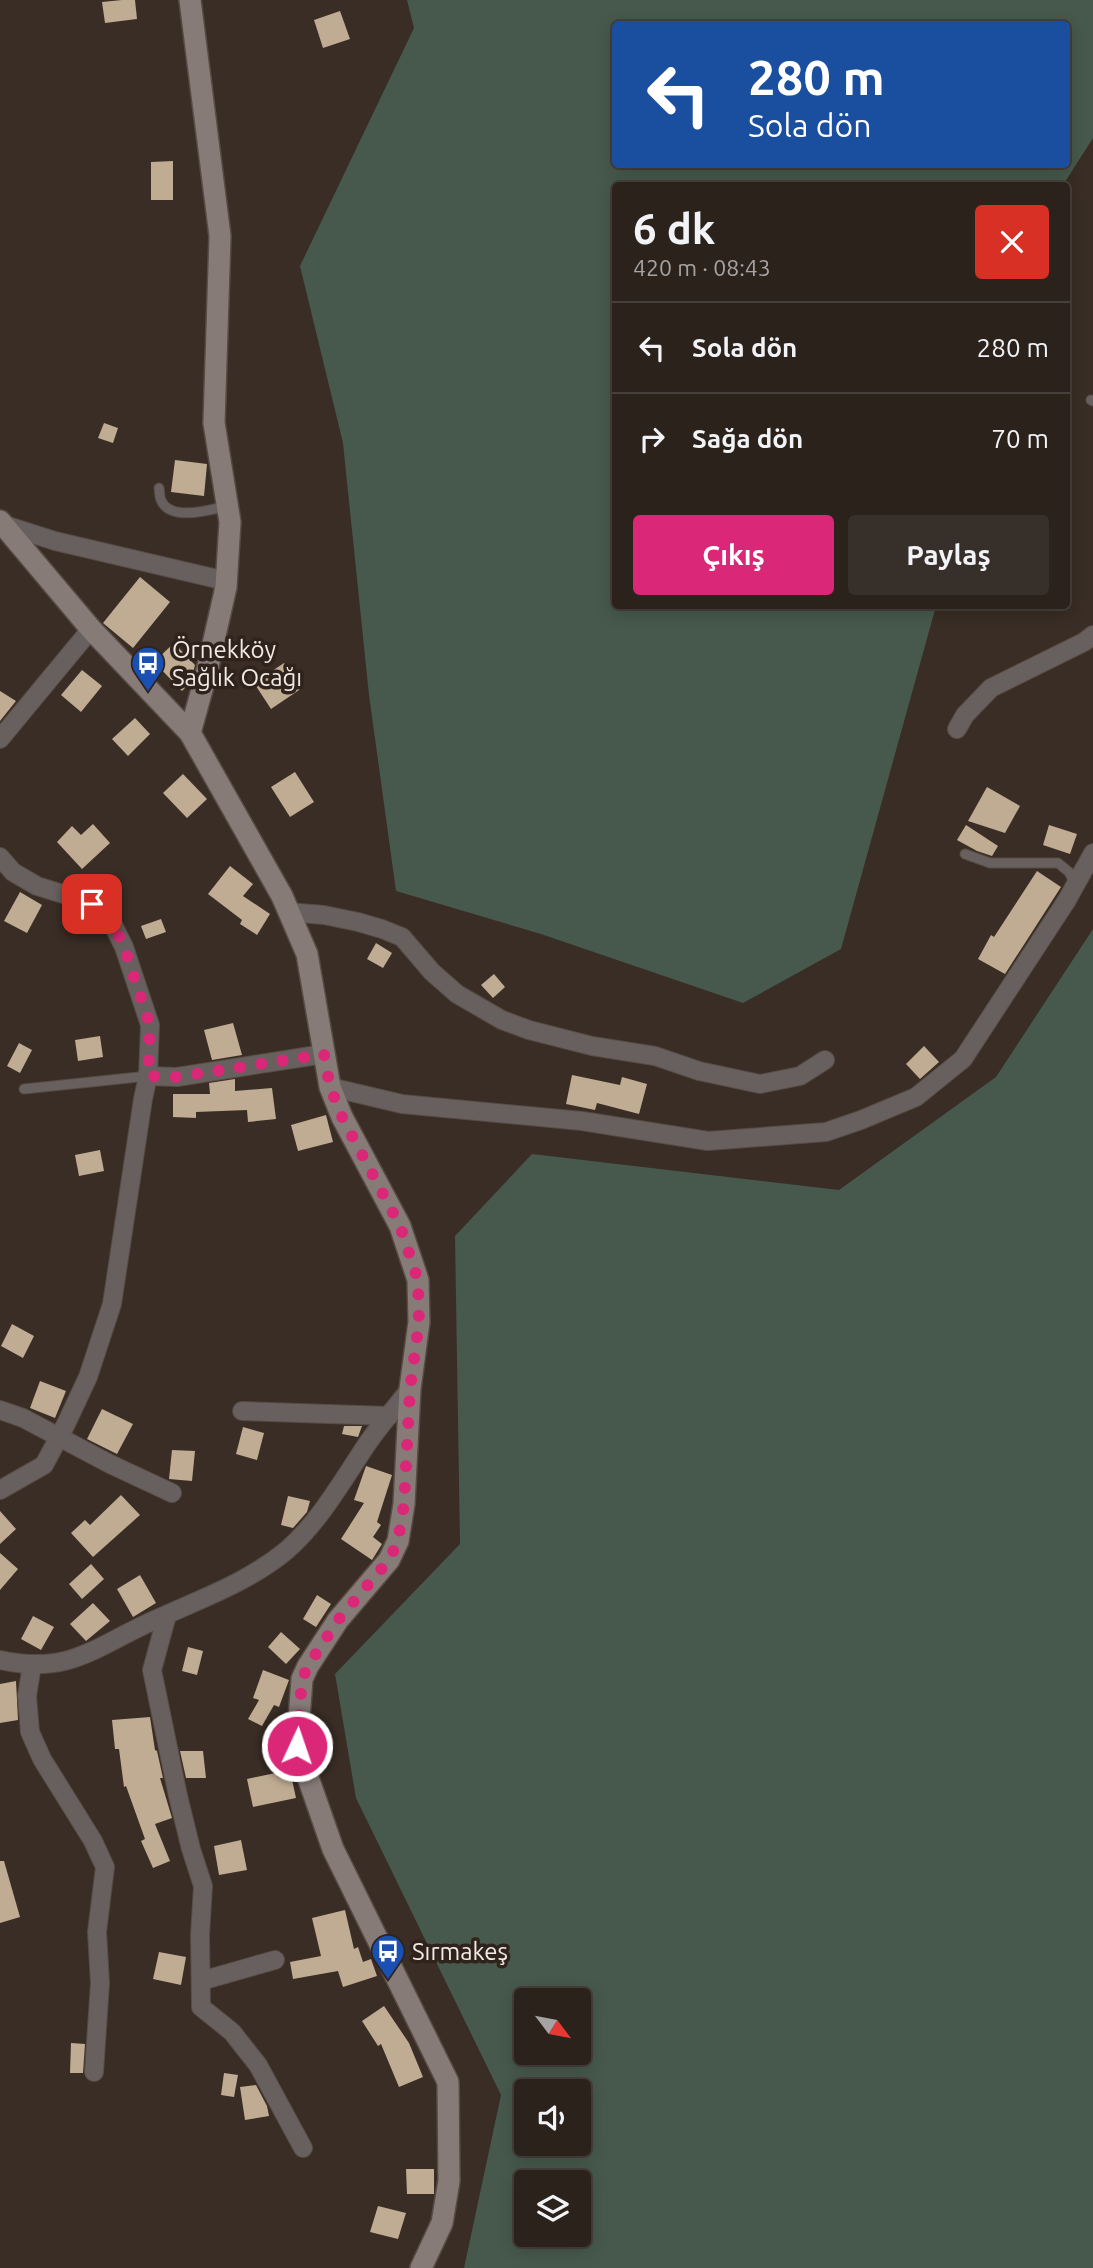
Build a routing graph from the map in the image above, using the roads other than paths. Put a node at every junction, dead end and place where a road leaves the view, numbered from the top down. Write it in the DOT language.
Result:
graph roads {
  1 [pos="190,0"];
  2 [pos="159,488"];
  3 [pos="227,506"];
  4 [pos="3,523"];
  5 [pos="226,581"];
  6 [pos="91,629"];
  7 [pos="1093,635"];
  8 [pos="957,729"];
  9 [pos="190,733"];
  10 [pos="0,739"];
  11 [pos="1093,853"];
  12 [pos="965,855"];
  13 [pos="0,857"];
  14 [pos="1075,884"];
  15 [pos="289,912"];
  16 [pos="324,1054"];
  17 [pos="825,1060"];
  18 [pos="148,1076"];
  19 [pos="330,1087"];
  20 [pos="24,1089"];
  21 [pos="410,1389"];
  22 [pos="0,1410"];
  23 [pos="242,1411"];
  24 [pos="389,1416"];
  25 [pos="59,1437"];
  26 [pos="0,1490"];
  27 [pos="172,1493"];
  28 [pos="167,1615"];
  29 [pos="0,1660"];
  30 [pos="32,1665"];
  31 [pos="275,1960"];
  32 [pos="201,1981"];
  33 [pos="94,2072"];
  34 [pos="303,2148"];
  35 [pos="421,2268"];
  1 -- 3 [label="street"];
  2 -- 3 [label="lane"];
  3 -- 5 [label="street"];
  4 -- 5 [label="street"];
  4 -- 6 [label="street"];
  5 -- 9 [label="street"];
  6 -- 9 [label="street"];
  6 -- 10 [label="street"];
  7 -- 8 [label="street"];
  9 -- 15 [label="street"];
  11 -- 14 [label="street"];
  12 -- 14 [label="lane"];
  13 -- 18 [label="street"];
  14 -- 19 [label="street"];
  15 -- 16 [label="street"];
  15 -- 17 [label="street"];
  16 -- 18 [label="street"];
  16 -- 19 [label="street"];
  18 -- 20 [label="lane"];
  18 -- 25 [label="street"];
  19 -- 21 [label="street"];
  21 -- 24 [label="street"];
  21 -- 35 [label="street"];
  22 -- 25 [label="street"];
  23 -- 24 [label="street"];
  24 -- 28 [label="street"];
  25 -- 26 [label="street"];
  25 -- 27 [label="street"];
  28 -- 30 [label="street"];
  28 -- 32 [label="street"];
  29 -- 30 [label="street"];
  30 -- 33 [label="street"];
  31 -- 32 [label="street"];
  32 -- 34 [label="street"];
}
